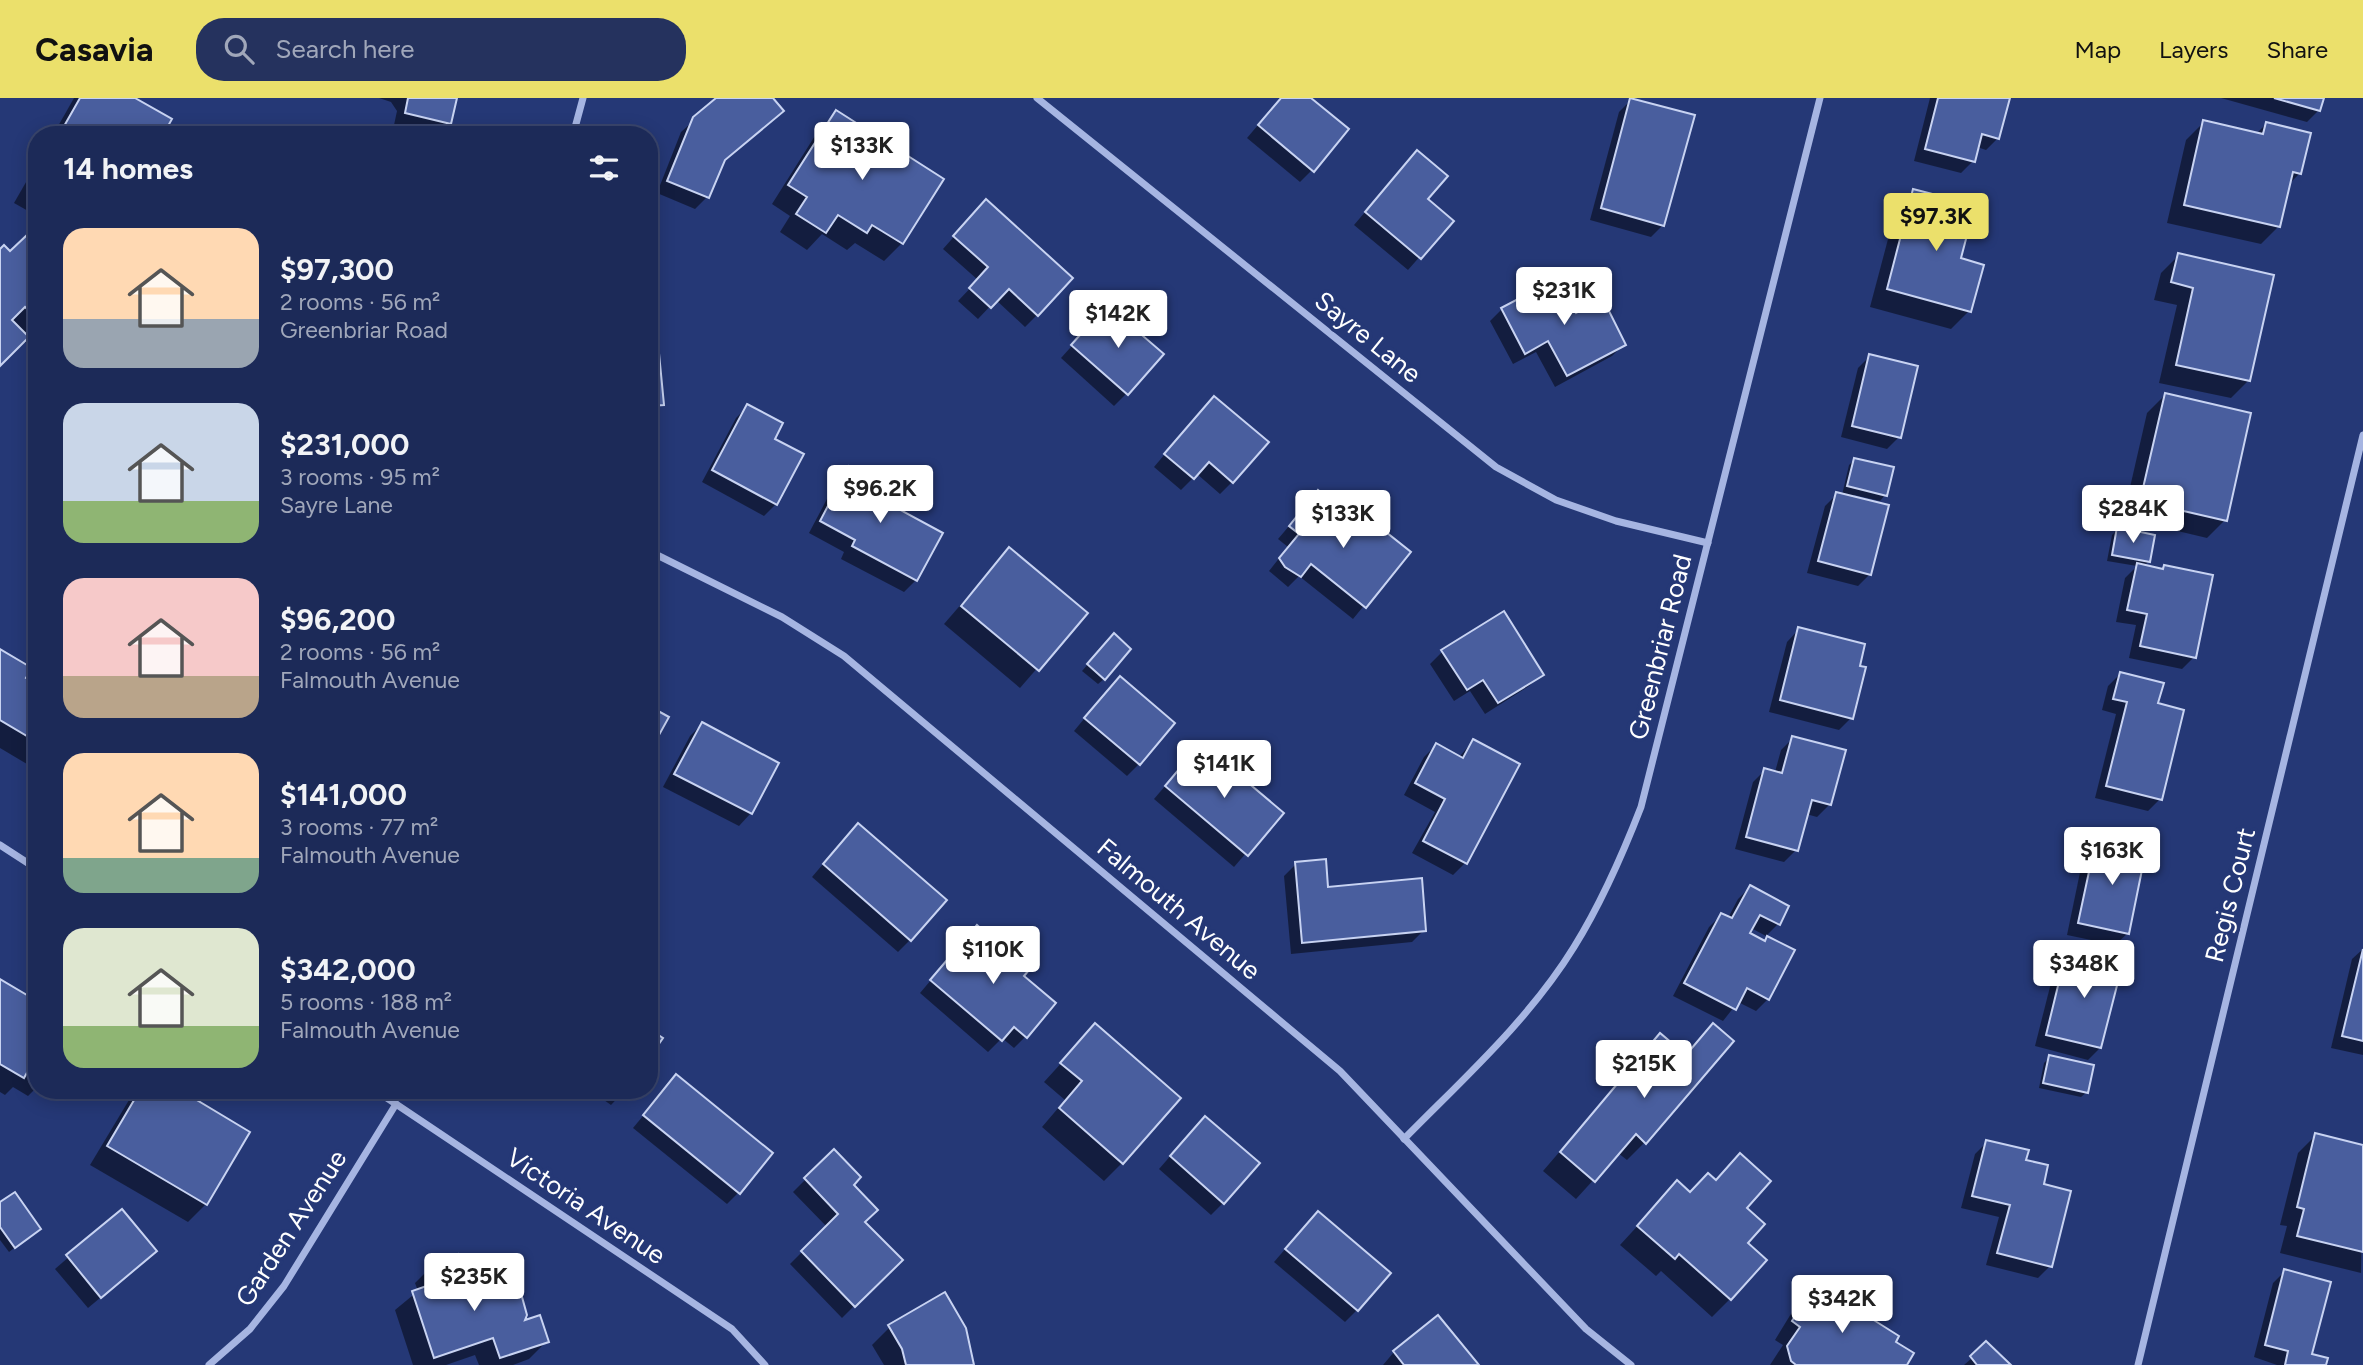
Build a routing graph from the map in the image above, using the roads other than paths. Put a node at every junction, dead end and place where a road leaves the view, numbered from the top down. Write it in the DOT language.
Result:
graph roads {
  1 [pos="583,98"];
  2 [pos="1037,98"];
  3 [pos="1820,98"];
  4 [pos="575,126"];
  5 [pos="2363,435"];
  6 [pos="1708,543"];
  7 [pos="658,555"];
  8 [pos="0,845"];
  9 [pos="28,863"];
  10 [pos="388,1099"];
  11 [pos="396,1104"];
  12 [pos="1404,1139"];
  13 [pos="209,1365"];
  14 [pos="765,1365"];
  15 [pos="1631,1365"];
  16 [pos="2138,1365"];
  1 -- 4 [label="street"];
  2 -- 6 [label="street, Sayre Lane"];
  3 -- 6 [label="street, Greenbriar Road"];
  5 -- 16 [label="street, Regis Court"];
  6 -- 12 [label="street, Greenbriar Road"];
  7 -- 12 [label="street, Falmouth Avenue"];
  8 -- 9 [label="street"];
  10 -- 11 [label="street, Victoria Avenue"];
  11 -- 13 [label="street, Garden Avenue"];
  11 -- 14 [label="street, Victoria Avenue"];
  12 -- 15 [label="street, Falmouth Avenue"];
}
